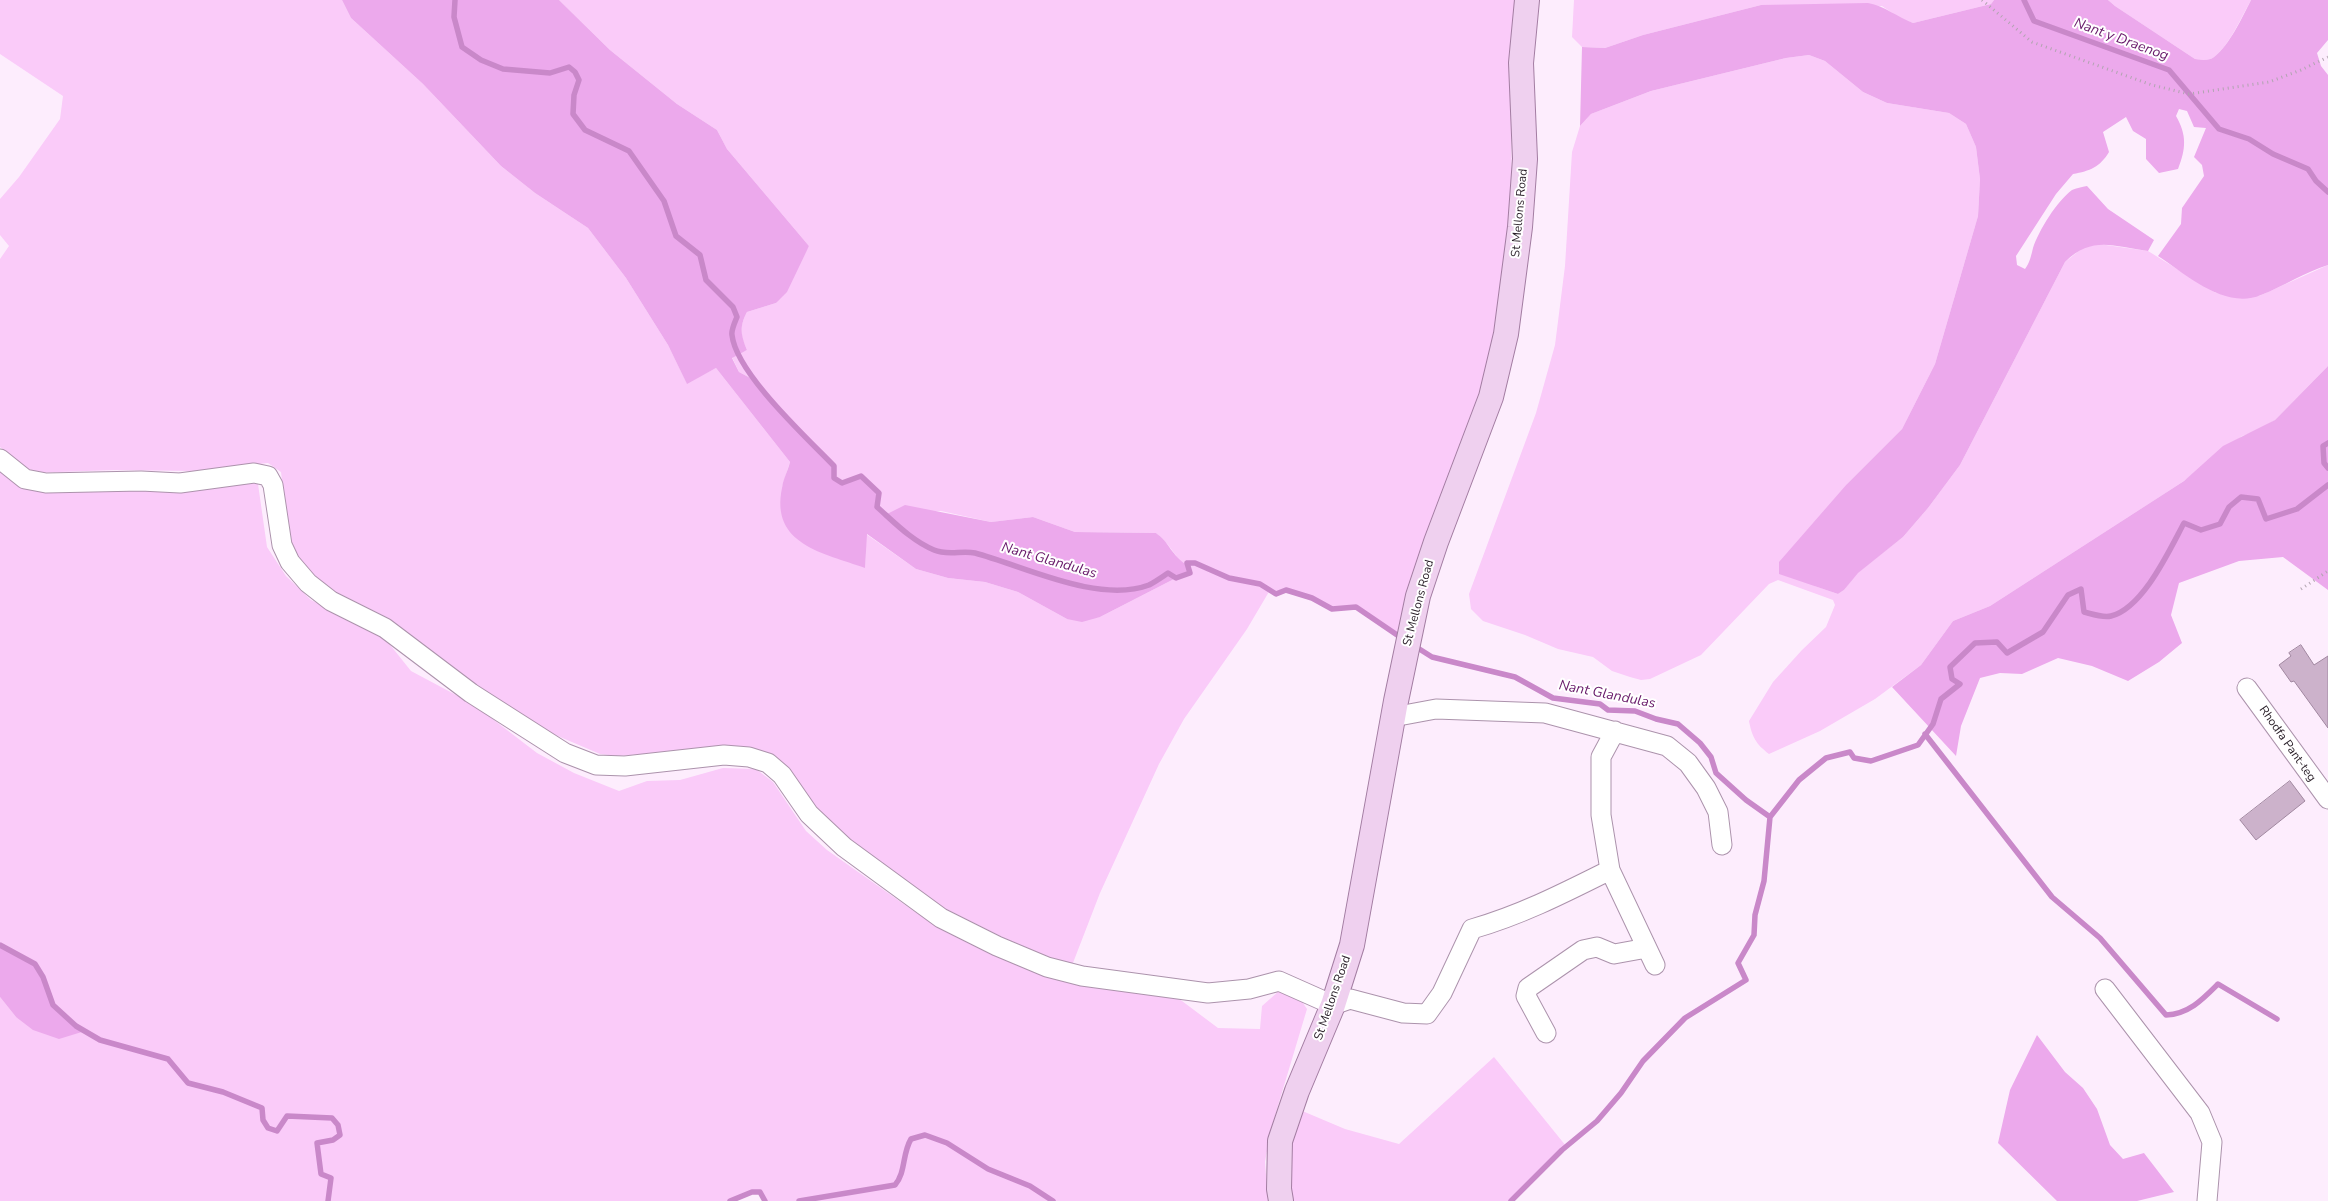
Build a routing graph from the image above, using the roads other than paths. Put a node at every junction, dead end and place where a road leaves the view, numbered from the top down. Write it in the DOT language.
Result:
graph roads {
  1 [pos="1527,0"];
  2 [pos="0,459"];
  3 [pos="2247,688"];
  4 [pos="1392,717"];
  5 [pos="1615,731"];
  6 [pos="2328,799"];
  7 [pos="1722,845"];
  8 [pos="1610,870"];
  9 [pos="1647,948"];
  10 [pos="1655,965"];
  11 [pos="2105,989"];
  12 [pos="1333,1005"];
  13 [pos="1546,1033"];
  14 [pos="1281,1201"];
  15 [pos="2206,1201"];
  1 -- 4 [label="main road, St Mellons Road"];
  2 -- 12 [label="street"];
  3 -- 6 [label="street, Rhodfa Pant-teg"];
  4 -- 5 [label="street"];
  4 -- 12 [label="main road, St Mellons Road"];
  5 -- 7 [label="street"];
  5 -- 8 [label="street"];
  8 -- 9 [label="street"];
  8 -- 12 [label="street"];
  9 -- 10 [label="street"];
  9 -- 13 [label="street"];
  11 -- 15 [label="street"];
  12 -- 14 [label="main road, St Mellons Road"];
}
